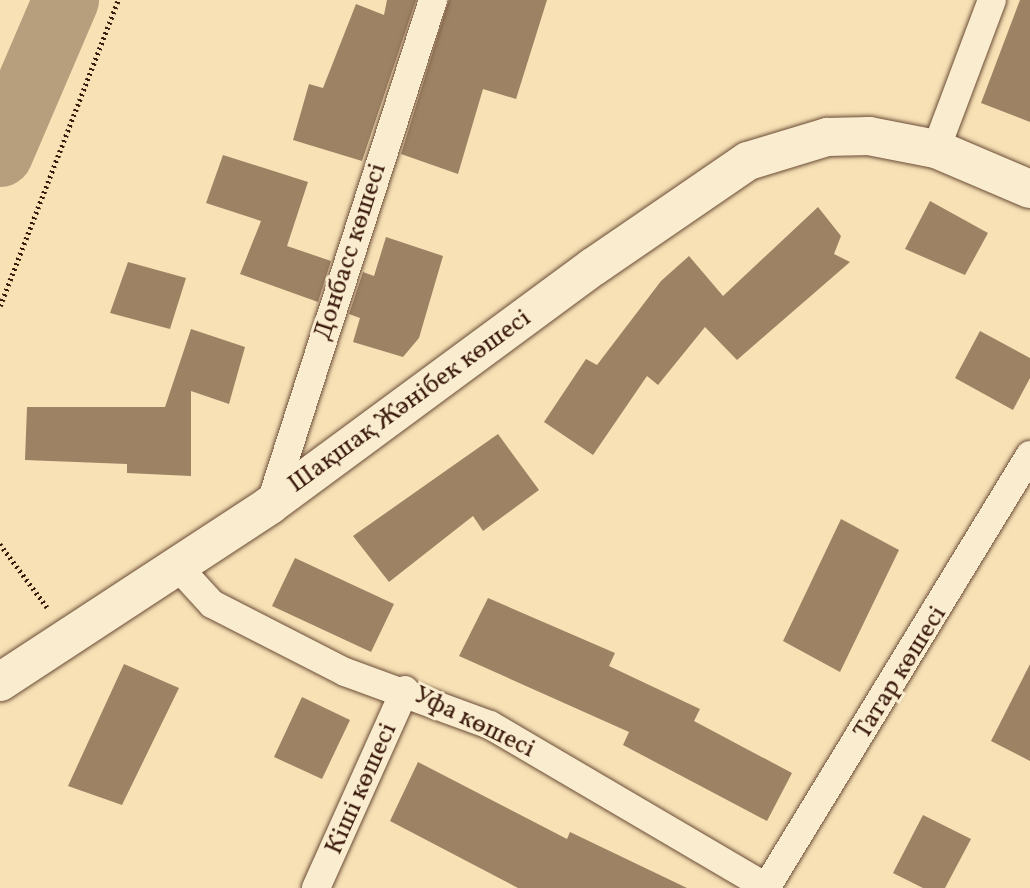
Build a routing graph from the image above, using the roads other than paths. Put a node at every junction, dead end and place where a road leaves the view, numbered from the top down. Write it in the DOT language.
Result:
graph roads {
  1 [pos="433,0"];
  2 [pos="992,0"];
  3 [pos="936,149"];
  4 [pos="1030,189"];
  5 [pos="1030,454"];
  6 [pos="270,505"];
  7 [pos="179,568"];
  8 [pos="0,682"];
  9 [pos="405,690"];
  10 [pos="316,888"];
  11 [pos="767,888"];
  1 -- 6 [label="street, Донбасс көшесі"];
  2 -- 3 [label="street"];
  3 -- 4 [label="main road, Шақшақ Жәнібек көшесі"];
  3 -- 6 [label="main road, Шақшақ Жәнібек көшесі"];
  5 -- 11 [label="street, Татар көшесі"];
  6 -- 7 [label="main road, Шақшақ Жәнібек көшесі"];
  7 -- 8 [label="main road, Шақшақ Жәнібек көшесі"];
  7 -- 9 [label="street, Уфа көшесі"];
  9 -- 10 [label="street, Кіші көшесі"];
  9 -- 11 [label="street, Уфа көшесі"];
}
